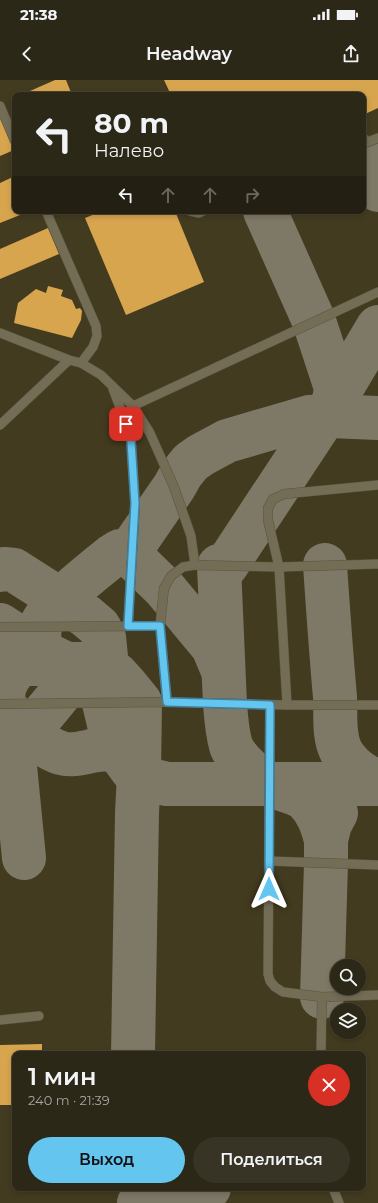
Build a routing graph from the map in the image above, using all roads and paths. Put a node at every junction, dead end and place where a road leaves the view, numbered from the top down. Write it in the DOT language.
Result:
graph roads {
  1 [pos="0,106"];
  2 [pos="12,133"];
  3 [pos="378,138"];
  4 [pos="366,143"];
  5 [pos="47,214"];
  6 [pos="378,292"];
  7 [pos="0,333"];
  8 [pos="69,360"];
  9 [pos="81,363"];
  10 [pos="112,386"];
  11 [pos="133,406"];
  12 [pos="0,425"];
  13 [pos="378,486"];
  14 [pos="378,564"];
  15 [pos="195,565"];
  16 [pos="279,567"];
  17 [pos="128,626"];
  18 [pos="160,626"];
  19 [pos="0,627"];
  20 [pos="167,702"];
  21 [pos="0,704"];
  22 [pos="270,705"];
  23 [pos="378,705"];
  24 [pos="287,706"];
  25 [pos="269,861"];
  26 [pos="378,865"];
  27 [pos="378,995"];
  28 [pos="322,997"];
  29 [pos="39,1016"];
  30 [pos="0,1020"];
  31 [pos="321,1051"];
  32 [pos="334,1191"];
  33 [pos="339,1203"];
  1 -- 2 [label="lane"];
  3 -- 4 [label="lane"];
  5 -- 9 [label="lane"];
  6 -- 11 [label="lane"];
  7 -- 8 [label="lane"];
  8 -- 9 [label="lane"];
  8 -- 12 [label="lane"];
  9 -- 10 [label="lane"];
  10 -- 11 [label="lane"];
  10 -- 17 [label="lane"];
  11 -- 15 [label="lane"];
  13 -- 16 [label="lane"];
  14 -- 16 [label="lane"];
  15 -- 16 [label="lane"];
  15 -- 18 [label="lane"];
  16 -- 24 [label="lane"];
  17 -- 18 [label="lane"];
  17 -- 19 [label="lane"];
  18 -- 20 [label="lane"];
  20 -- 21 [label="lane"];
  20 -- 22 [label="lane"];
  22 -- 24 [label="lane"];
  22 -- 25 [label="lane"];
  23 -- 24 [label="lane"];
  25 -- 26 [label="lane"];
  25 -- 28 [label="lane"];
  27 -- 28 [label="lane"];
  28 -- 31 [label="lane"];
  29 -- 30 [label="lane"];
  32 -- 33 [label="lane"];
}
